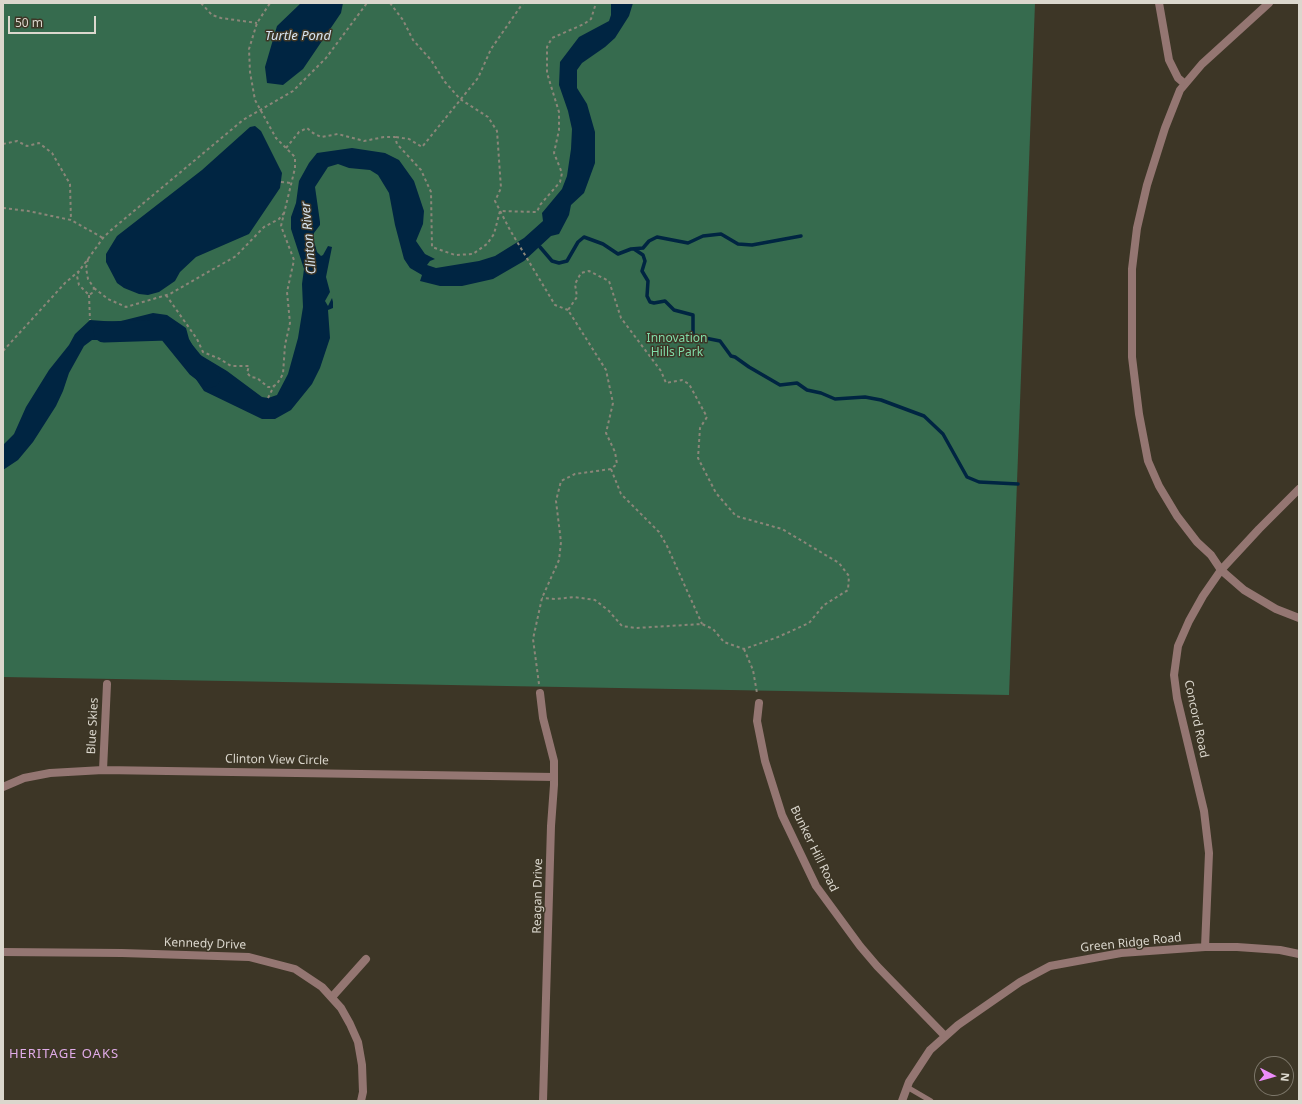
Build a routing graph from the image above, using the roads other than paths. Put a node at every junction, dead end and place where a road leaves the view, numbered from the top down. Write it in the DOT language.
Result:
graph roads {
  1 [pos="1159,3"];
  2 [pos="1269,3"];
  3 [pos="1185,84"];
  4 [pos="1299,490"];
  5 [pos="1221,570"];
  6 [pos="1299,618"];
  7 [pos="107,684"];
  8 [pos="540,693"];
  9 [pos="759,703"];
  10 [pos="103,770"];
  11 [pos="554,776"];
  12 [pos="3,787"];
  13 [pos="1205,947"];
  14 [pos="3,952"];
  15 [pos="1299,954"];
  16 [pos="366,960"];
  17 [pos="332,996"];
  18 [pos="945,1036"];
  19 [pos="907,1087"];
  20 [pos="360,1101"];
  21 [pos="543,1101"];
  22 [pos="902,1101"];
  23 [pos="931,1101"];
  1 -- 3 [label="street"];
  2 -- 3 [label="street"];
  3 -- 5 [label="street"];
  4 -- 5 [label="street, Concord Road"];
  5 -- 6 [label="street"];
  5 -- 13 [label="street, Concord Road"];
  7 -- 10 [label="street, Blue Skies"];
  8 -- 11 [label="street, Reagan Drive"];
  9 -- 18 [label="street, Bunker Hill Road"];
  10 -- 11 [label="street, Clinton View Circle"];
  10 -- 12 [label="street, Clinton View Circle"];
  11 -- 21 [label="street, Reagan Drive"];
  13 -- 15 [label="street, Green Ridge Road"];
  13 -- 18 [label="street, Green Ridge Road"];
  14 -- 17 [label="street, Kennedy Drive"];
  16 -- 17 [label="street"];
  17 -- 20 [label="street, Kennedy Drive"];
  18 -- 19 [label="street, Green Ridge Road"];
  19 -- 22 [label="street, Green Ridge Road"];
  19 -- 23 [label="lane"];
}
